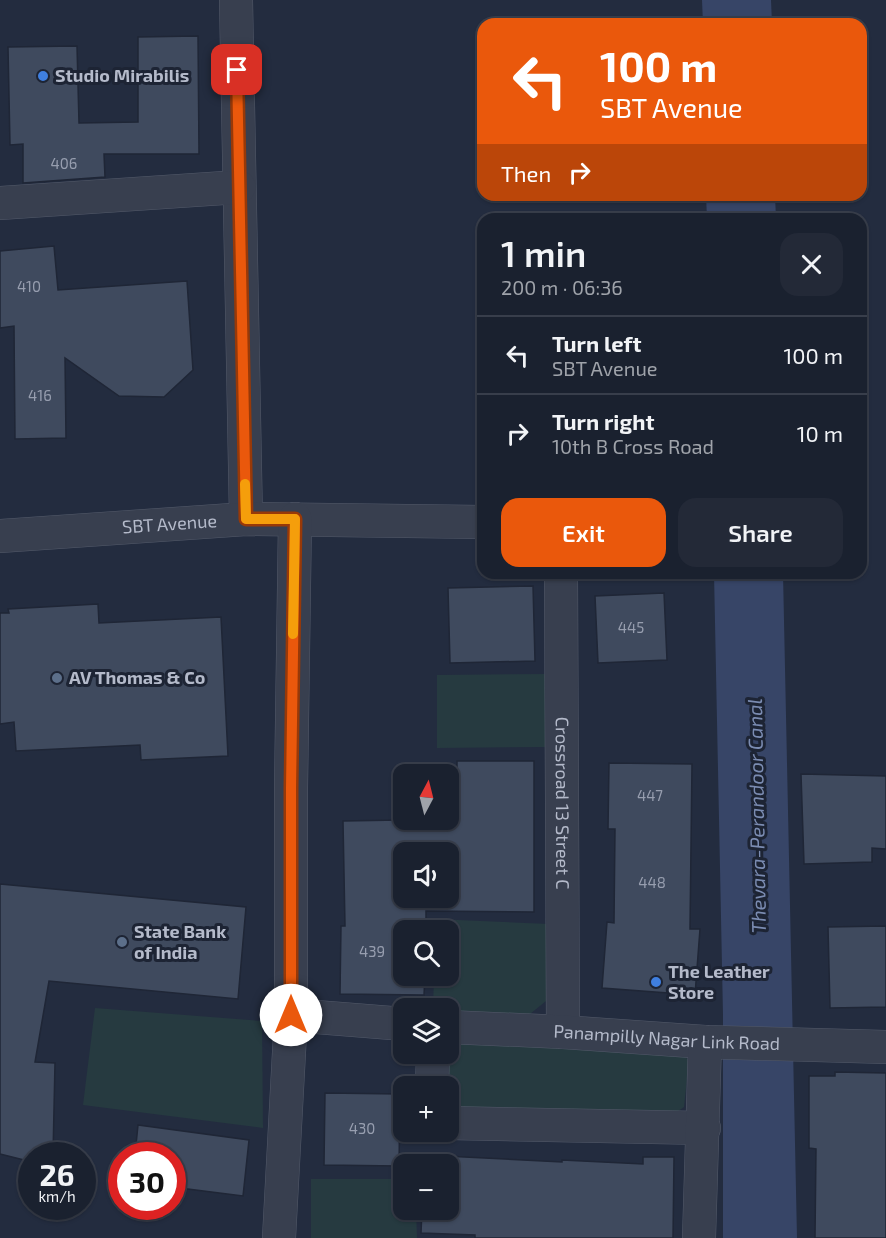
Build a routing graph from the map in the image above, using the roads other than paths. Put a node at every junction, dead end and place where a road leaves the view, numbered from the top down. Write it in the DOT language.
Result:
graph roads {
  1 [pos="236,0"];
  2 [pos="239,187"];
  3 [pos="0,203"];
  4 [pos="246,519"];
  5 [pos="295,519"];
  6 [pos="477,522"];
  7 [pos="0,536"];
  8 [pos="561,579"];
  9 [pos="291,1015"];
  10 [pos="393,1023"];
  11 [pos="459,1027"];
  12 [pos="563,1032"];
  13 [pos="705,1042"];
  14 [pos="886,1047"];
  15 [pos="459,1124"];
  16 [pos="704,1128"];
  17 [pos="279,1238"];
  18 [pos="699,1238"];
  1 -- 2 [label="street"];
  2 -- 3 [label="street"];
  2 -- 4 [label="street"];
  4 -- 5 [label="street, SBT Avenue"];
  4 -- 7 [label="street, SBT Avenue"];
  5 -- 6 [label="street, SBT Avenue"];
  5 -- 9 [label="street"];
  8 -- 12 [label="street, Crossroad 13 Street C"];
  9 -- 10 [label="street"];
  9 -- 17 [label="street"];
  11 -- 12 [label="street, Panampilly Nagar Link Road"];
  12 -- 13 [label="street, Panampilly Nagar Link Road"];
  13 -- 14 [label="street, Panampilly Nagar Link Road"];
  13 -- 16 [label="street"];
  15 -- 16 [label="street"];
  16 -- 18 [label="street"];
}
